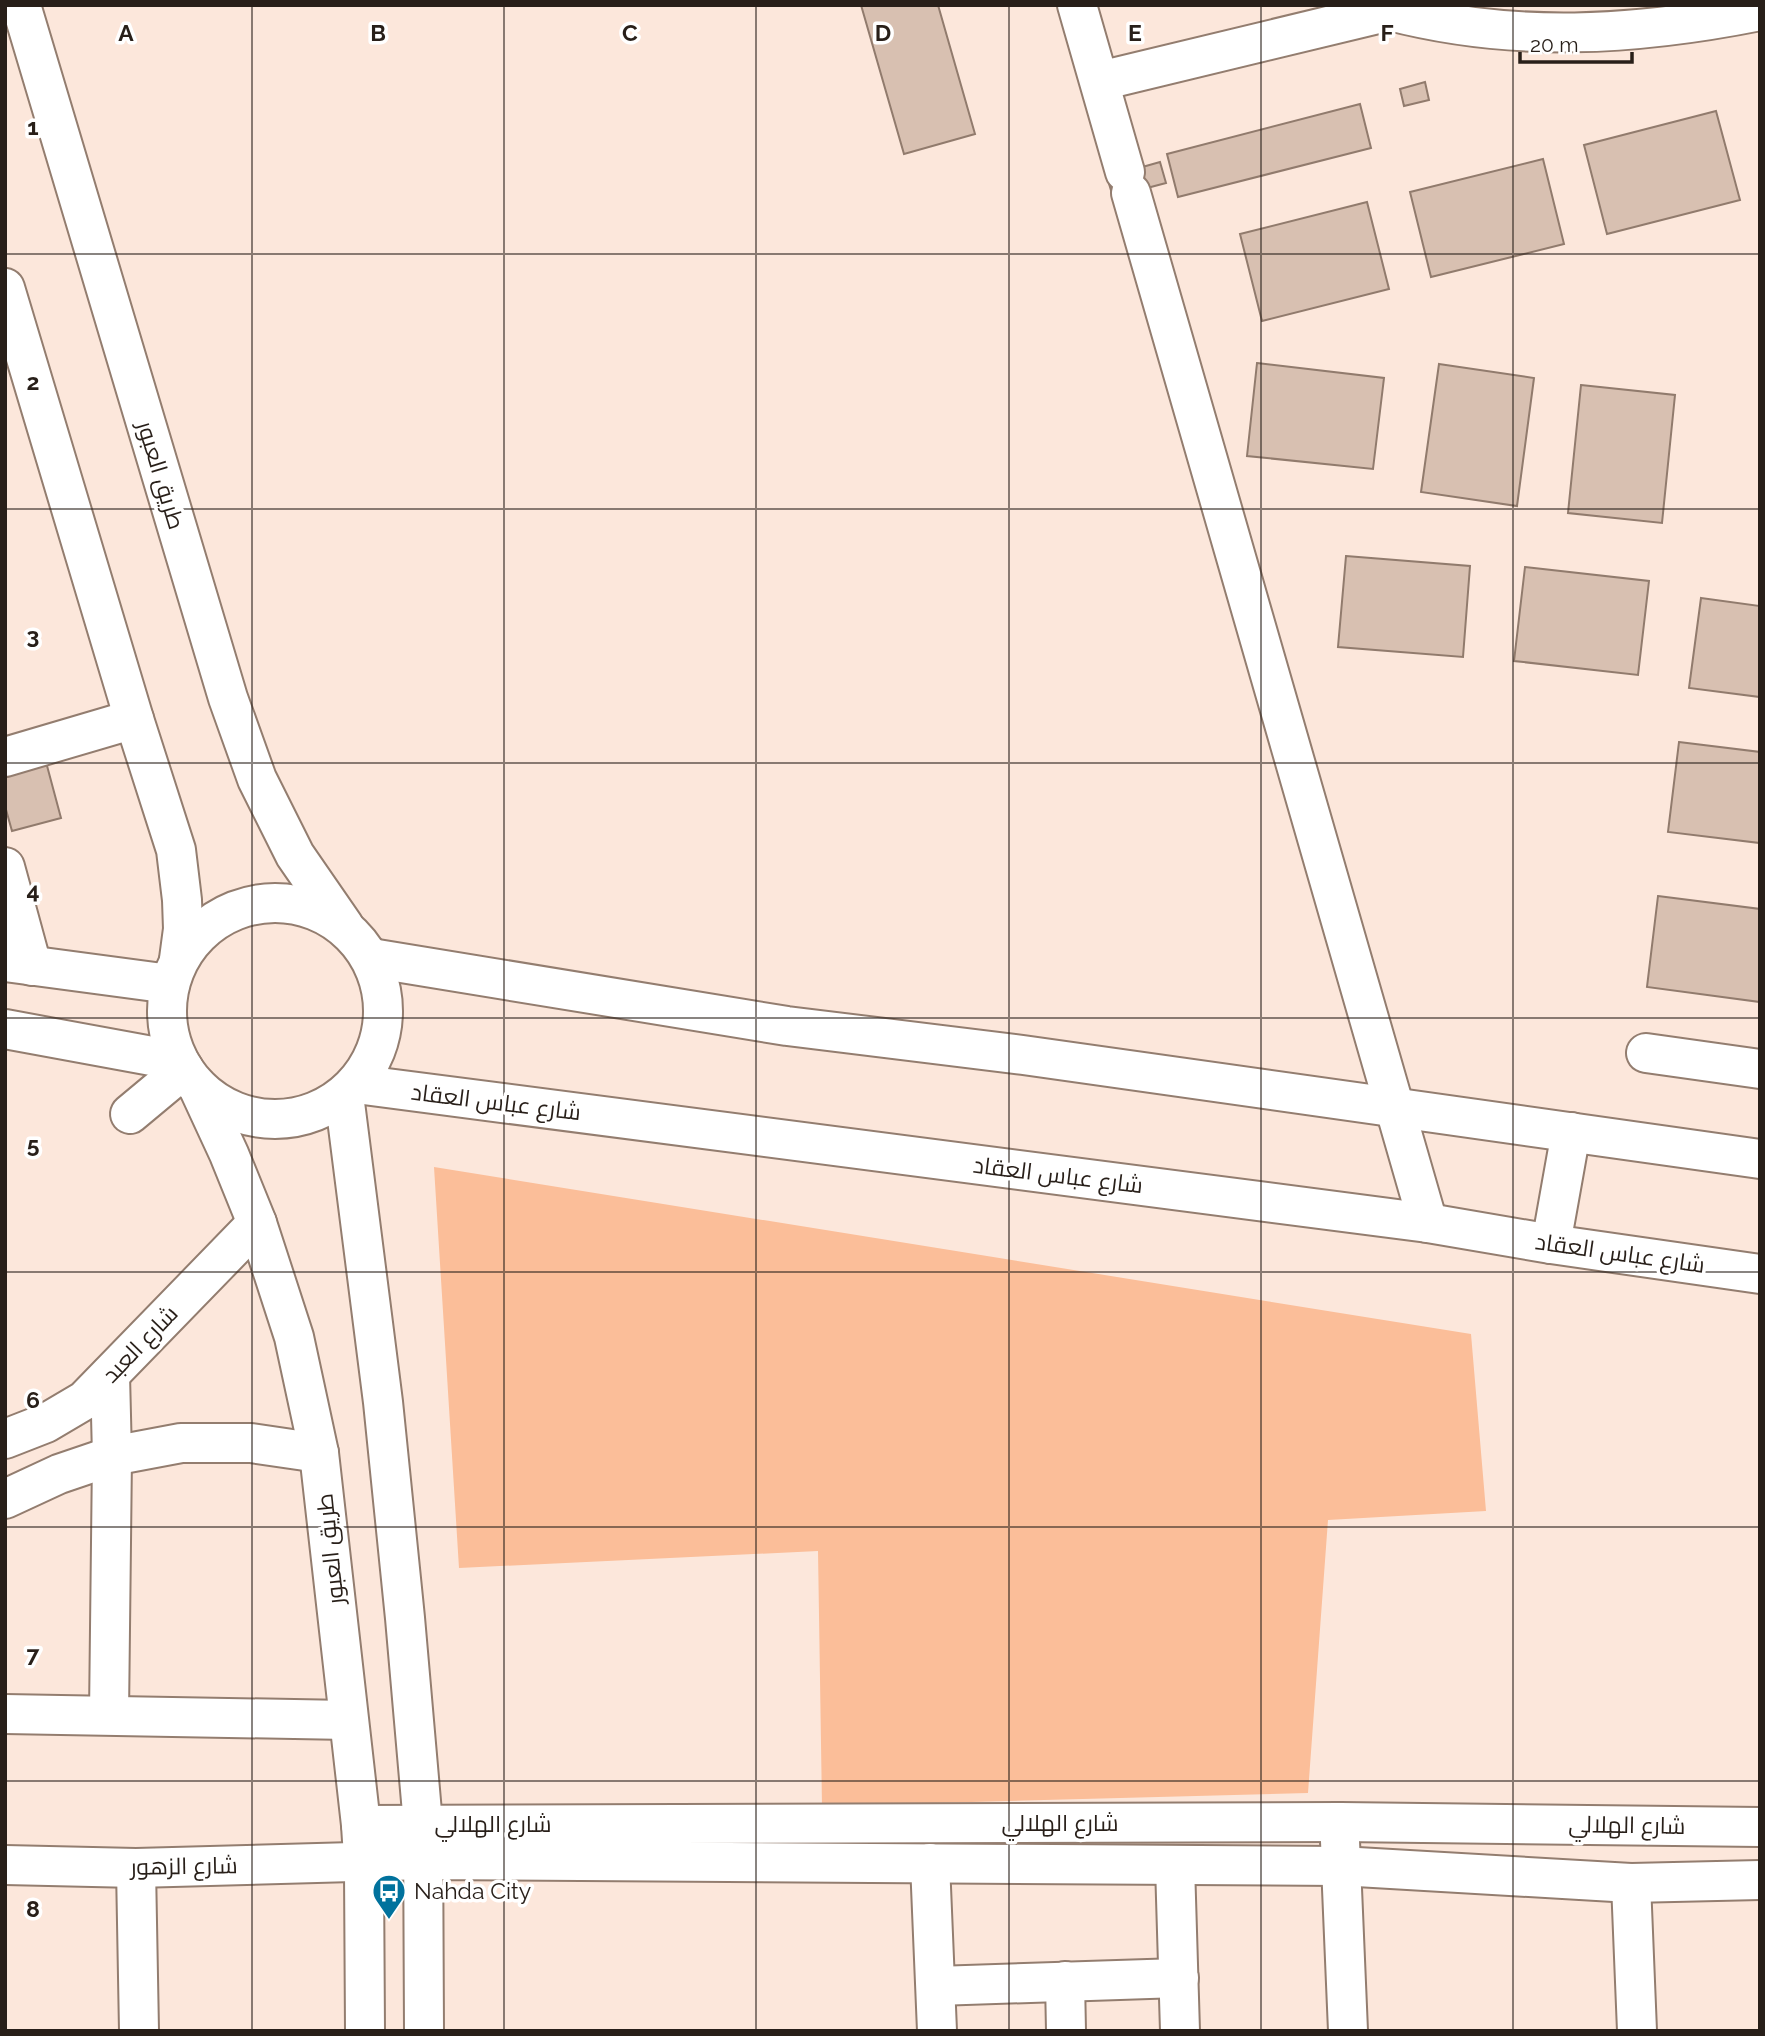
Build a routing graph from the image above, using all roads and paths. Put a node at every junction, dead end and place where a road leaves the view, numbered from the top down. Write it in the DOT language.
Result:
graph roads {
  1 [pos="20,5"];
  2 [pos="1077,5"];
  3 [pos="1393,8"];
  4 [pos="1760,11"];
  5 [pos="1100,81"];
  6 [pos="5,288"];
  7 [pos="134,719"];
  8 [pos="5,757"];
  9 [pos="5,867"];
  10 [pos="344,926"];
  11 [pos="370,958"];
  12 [pos="19,964"];
  13 [pos="174,971"];
  14 [pos="5,1030"];
  15 [pos="1646,1053"];
  16 [pos="1760,1069"];
  17 [pos="187,1072"];
  18 [pos="350,1090"];
  19 [pos="1396,1108"];
  20 [pos="130,1114"];
  21 [pos="1571,1132"];
  22 [pos="1760,1159"];
  23 [pos="257,1223"];
  24 [pos="1429,1223"];
  25 [pos="1551,1244"];
  26 [pos="1760,1274"];
  27 [pos="110,1375"];
  28 [pos="5,1439"];
  29 [pos="319,1453"];
  30 [pos="113,1456"];
  31 [pos="5,1499"];
  32 [pos="5,1714"];
  33 [pos="109,1716"];
  34 [pos="348,1720"];
  35 [pos="1341,1822"];
  36 [pos="1760,1827"];
  37 [pos="424,1842"];
  38 [pos="362,1843"];
  39 [pos="930,1863"];
  40 [pos="5,1865"];
  41 [pos="1175,1865"];
  42 [pos="1340,1866"];
  43 [pos="136,1868"];
  44 [pos="1760,1880"];
  45 [pos="1630,1883"];
  46 [pos="1179,1978"];
  47 [pos="1065,1982"];
  48 [pos="936,1986"];
  49 [pos="139,2031"];
  50 [pos="365,2031"];
  51 [pos="424,2031"];
  52 [pos="937,2031"];
  53 [pos="1066,2031"];
  54 [pos="1180,2031"];
  55 [pos="1348,2031"];
  56 [pos="1637,2031"];
  1 -- 10 [label="street, طريق العبور"];
  2 -- 5 [label="street"];
  3 -- 4 [label="street"];
  3 -- 5 [label="street"];
  5 -- 19 [label="street"];
  6 -- 7 [label="street"];
  7 -- 8 [label="street"];
  7 -- 13 [label="street"];
  9 -- 12 [label="street"];
  10 -- 11 [label="street"];
  10 -- 13 [label="street"];
  11 -- 18 [label="street"];
  11 -- 19 [label="street"];
  12 -- 13 [label="street"];
  13 -- 17 [label="street"];
  14 -- 17 [label="street"];
  15 -- 16 [label="street"];
  17 -- 18 [label="street"];
  17 -- 20 [label="street"];
  17 -- 23 [label="street, طريق العبور"];
  18 -- 24 [label="street, شارع عباس العقاد"];
  18 -- 37 [label="street"];
  19 -- 21 [label="street"];
  19 -- 24 [label="street"];
  21 -- 22 [label="street"];
  21 -- 25 [label="street"];
  23 -- 27 [label="street, شارع العبد"];
  23 -- 29 [label="street, طريق العبور"];
  24 -- 25 [label="street, شارع عباس العقاد"];
  25 -- 26 [label="street, شارع عباس العقاد"];
  27 -- 28 [label="street, شارع العبد"];
  27 -- 30 [label="street"];
  29 -- 30 [label="street"];
  29 -- 34 [label="street, طريق العبور"];
  30 -- 31 [label="street"];
  30 -- 33 [label="street"];
  32 -- 33 [label="street"];
  33 -- 34 [label="street"];
  34 -- 38 [label="street, طريق العبور"];
  35 -- 36 [label="street, شارع الهلالي"];
  35 -- 37 [label="street, شارع الهلالي"];
  35 -- 42 [label="street"];
  37 -- 38 [label="street, شارع الهلالي"];
  37 -- 39 [label="street, شارع الهلالي"];
  37 -- 51 [label="street"];
  38 -- 43 [label="street, شارع الزهور"];
  38 -- 50 [label="street, طريق العبور"];
  39 -- 41 [label="street, شارع الهلالي"];
  39 -- 48 [label="street"];
  40 -- 43 [label="street, شارع الزهور"];
  41 -- 42 [label="street, شارع الهلالي"];
  41 -- 46 [label="street"];
  42 -- 45 [label="street, شارع الهلالي"];
  42 -- 55 [label="street"];
  43 -- 49 [label="street"];
  44 -- 45 [label="street, شارع الهلالي"];
  45 -- 56 [label="street"];
  46 -- 47 [label="street"];
  46 -- 54 [label="street"];
  47 -- 48 [label="street"];
  47 -- 53 [label="street"];
  48 -- 52 [label="street"];
}
